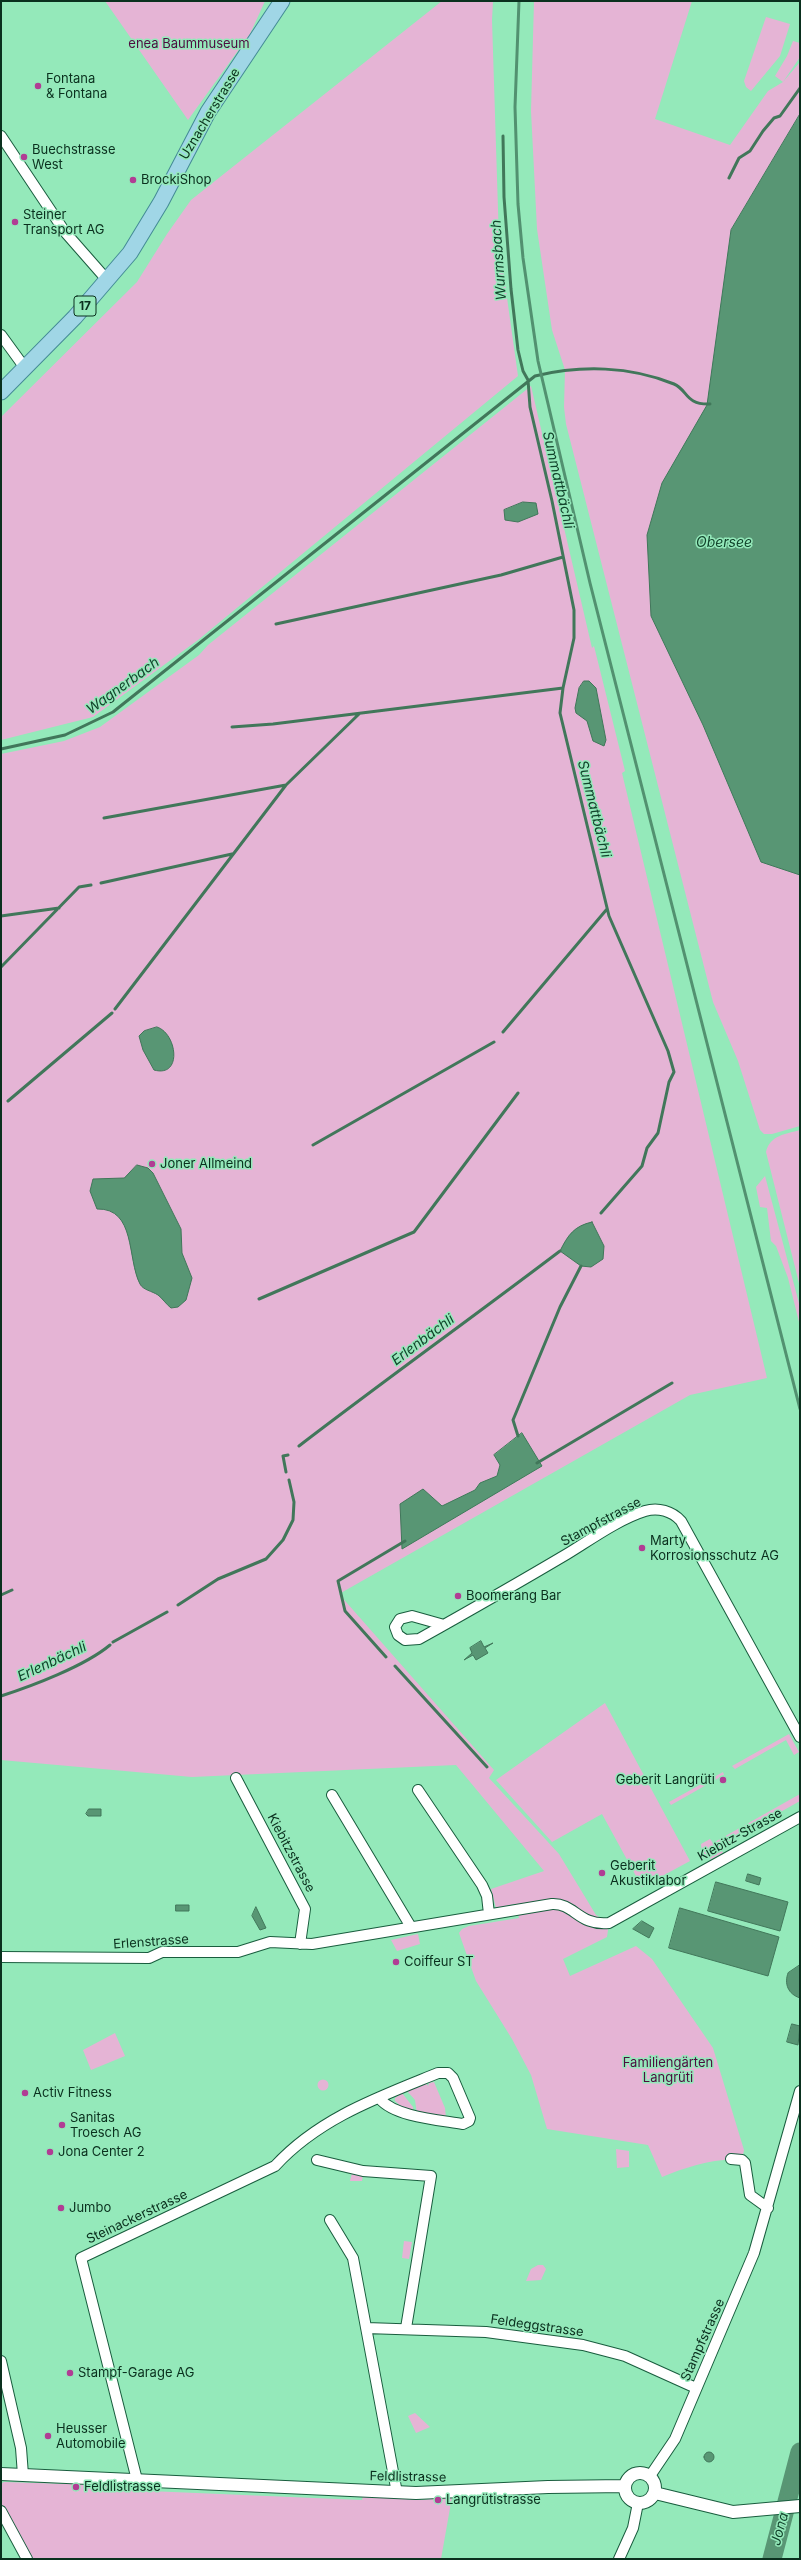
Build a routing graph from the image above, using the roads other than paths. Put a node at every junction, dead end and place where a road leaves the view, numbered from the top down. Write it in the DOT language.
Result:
graph roads {
  1 [pos="282,1"];
  2 [pos="1,136"];
  3 [pos="108,281"];
  4 [pos="1,335"];
  5 [pos="25,368"];
  6 [pos="1,392"];
  7 [pos="444,1625"];
  8 [pos="800,1737"];
  9 [pos="236,1778"];
  10 [pos="418,1790"];
  11 [pos="332,1795"];
  12 [pos="800,1817"];
  13 [pos="489,1914"];
  14 [pos="411,1927"];
  15 [pos="300,1944"];
  16 [pos="1,1957"];
  17 [pos="800,2092"];
  18 [pos="380,2099"];
  19 [pos="731,2159"];
  20 [pos="317,2160"];
  21 [pos="768,2208"];
  22 [pos="330,2220"];
  23 [pos="366,2328"];
  24 [pos="406,2328"];
  25 [pos="1,2361"];
  26 [pos="696,2388"];
  27 [pos="1,2474"];
  28 [pos="23,2475"];
  29 [pos="650,2476"];
  30 [pos="137,2480"];
  31 [pos="625,2486"];
  32 [pos="397,2493"];
  33 [pos="654,2493"];
  34 [pos="638,2503"];
  35 [pos="799,2506"];
  36 [pos="1,2511"];
  37 [pos="27,2559"];
  38 [pos="619,2559"];
  1 -- 3 [label="main road, Uznacherstrasse / 17"];
  2 -- 3 [label="street"];
  3 -- 5 [label="main road, Uznacherstrasse / 17"];
  4 -- 5 [label="street"];
  5 -- 6 [label="main road, Uznacherstrasse / 17"];
  7 -- 8 [label="street, Stampfstrasse"];
  9 -- 15 [label="street, Kiebitzstrasse"];
  10 -- 13 [label="street"];
  11 -- 14 [label="street"];
  12 -- 13 [label="street, Kiebitz-Strasse"];
  13 -- 14 [label="street"];
  14 -- 15 [label="street"];
  15 -- 16 [label="street, Erlenstrasse"];
  17 -- 21 [label="street, Stampfstrasse"];
  18 -- 18 [label="street, Steinackerstrasse"];
  18 -- 30 [label="street, Steinackerstrasse"];
  19 -- 21 [label="street"];
  20 -- 24 [label="street"];
  21 -- 26 [label="street, Stampfstrasse"];
  22 -- 23 [label="street"];
  23 -- 24 [label="street, Feldeggstrasse"];
  23 -- 32 [label="street"];
  24 -- 26 [label="street, Feldeggstrasse"];
  25 -- 28 [label="street"];
  26 -- 29 [label="street, Stampfstrasse"];
  27 -- 28 [label="street, Feldlistrasse"];
  28 -- 30 [label="street, Feldlistrasse"];
  29 -- 31 [label="street"];
  29 -- 33 [label="street"];
  30 -- 32 [label="street, Feldlistrasse"];
  31 -- 32 [label="street, Feldlistrasse"];
  31 -- 34 [label="street"];
  33 -- 34 [label="street"];
  33 -- 35 [label="street"];
  34 -- 38 [label="street"];
  36 -- 37 [label="street"];
}
